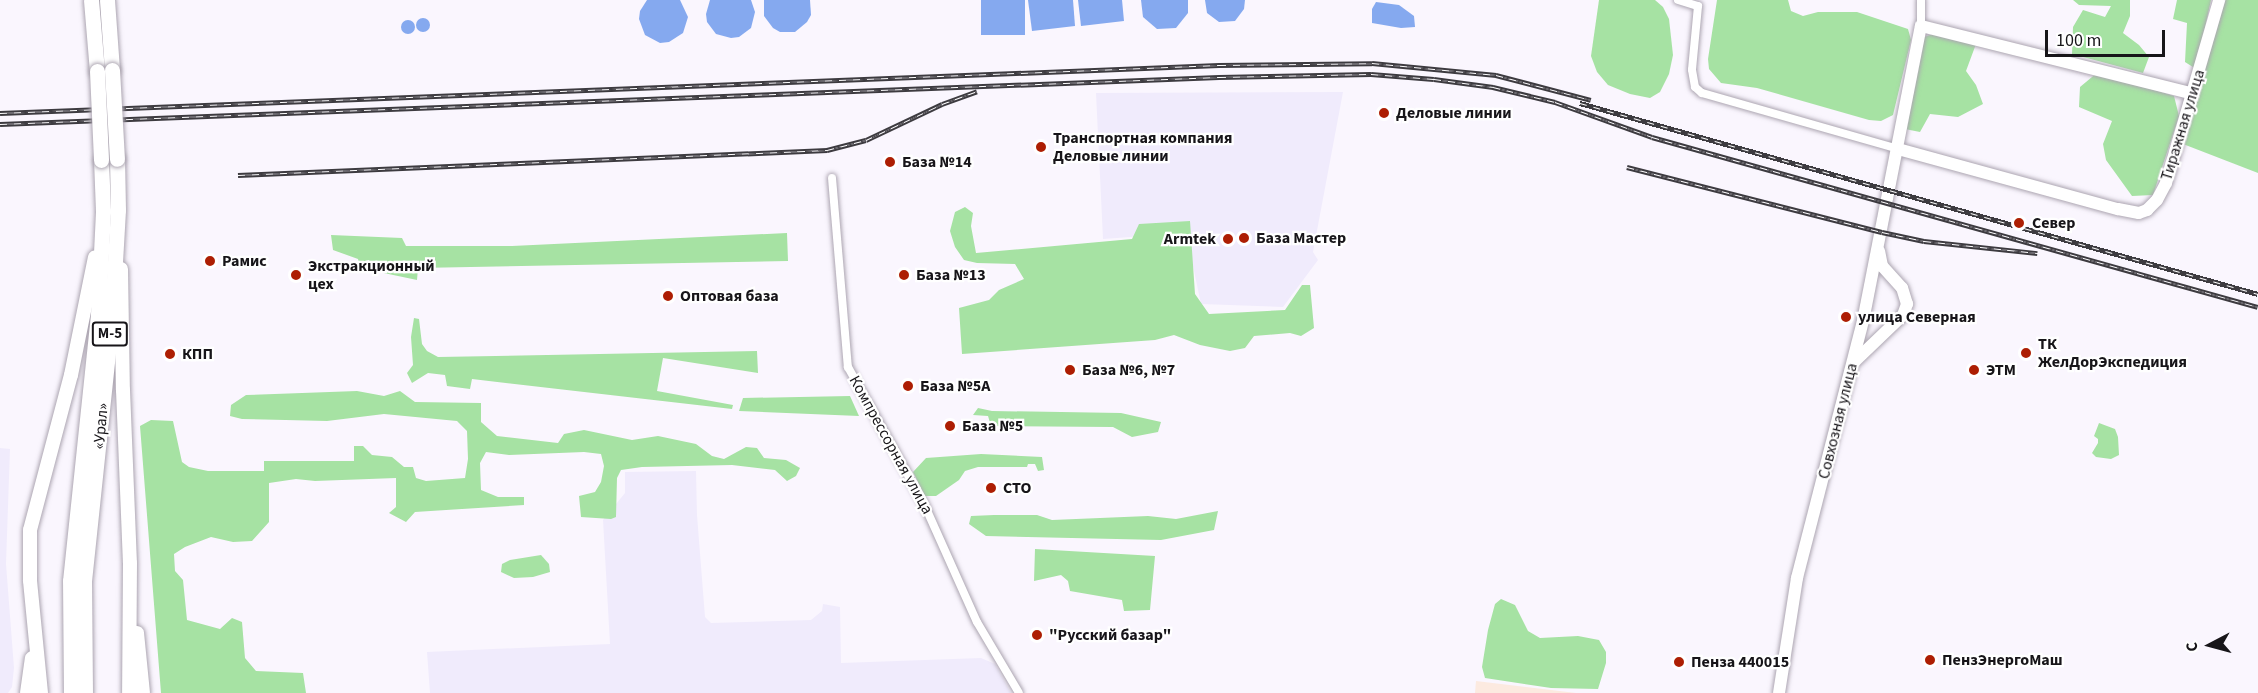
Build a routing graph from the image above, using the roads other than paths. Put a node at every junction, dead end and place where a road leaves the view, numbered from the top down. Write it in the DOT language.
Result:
graph roads {
  1 [pos="91,0"];
  2 [pos="107,0"];
  3 [pos="1678,0"];
  4 [pos="1921,0"];
  5 [pos="2219,0"];
  6 [pos="1922,26"];
  7 [pos="104,71"];
  8 [pos="2193,94"];
  9 [pos="1898,149"];
  10 [pos="832,178"];
  11 [pos="110,210"];
  12 [pos="1879,246"];
  13 [pos="1896,282"];
  14 [pos="1869,290"];
  15 [pos="1853,363"];
  16 [pos="130,563"];
  17 [pos="33,608"];
  18 [pos="27,693"];
  19 [pos="41,693"];
  20 [pos="70,693"];
  21 [pos="85,693"];
  22 [pos="129,693"];
  23 [pos="142,693"];
  24 [pos="1019,693"];
  25 [pos="1779,693"];
  1 -- 7 [label="highway, М-5"];
  2 -- 7 [label="highway, М-5"];
  3 -- 9 [label="street"];
  4 -- 6 [label="street"];
  5 -- 8 [label="main road, Тиражная улица"];
  6 -- 8 [label="main road"];
  6 -- 9 [label="main road, Совхозная улица"];
  7 -- 11 [label="highway, «Урал» / М-5, bridge"];
  8 -- 9 [label="main road, Тиражная улица"];
  9 -- 12 [label="main road, Совхозная улица"];
  10 -- 24 [label="street, Компрессорная улица"];
  11 -- 16 [label="main road"];
  11 -- 17 [label="main road"];
  11 -- 20 [label="highway, «Урал» / М-5"];
  11 -- 21 [label="highway, «Урал» / М-5"];
  12 -- 13 [label="main road"];
  12 -- 14 [label="main road, Совхозная улица"];
  13 -- 14 [label="main road"];
  13 -- 15 [label="main road"];
  14 -- 15 [label="main road, Совхозная улица"];
  15 -- 25 [label="main road, Совхозная улица"];
  16 -- 22 [label="main road"];
  16 -- 23 [label="main road"];
  17 -- 18 [label="main road"];
  17 -- 19 [label="main road"];
}
